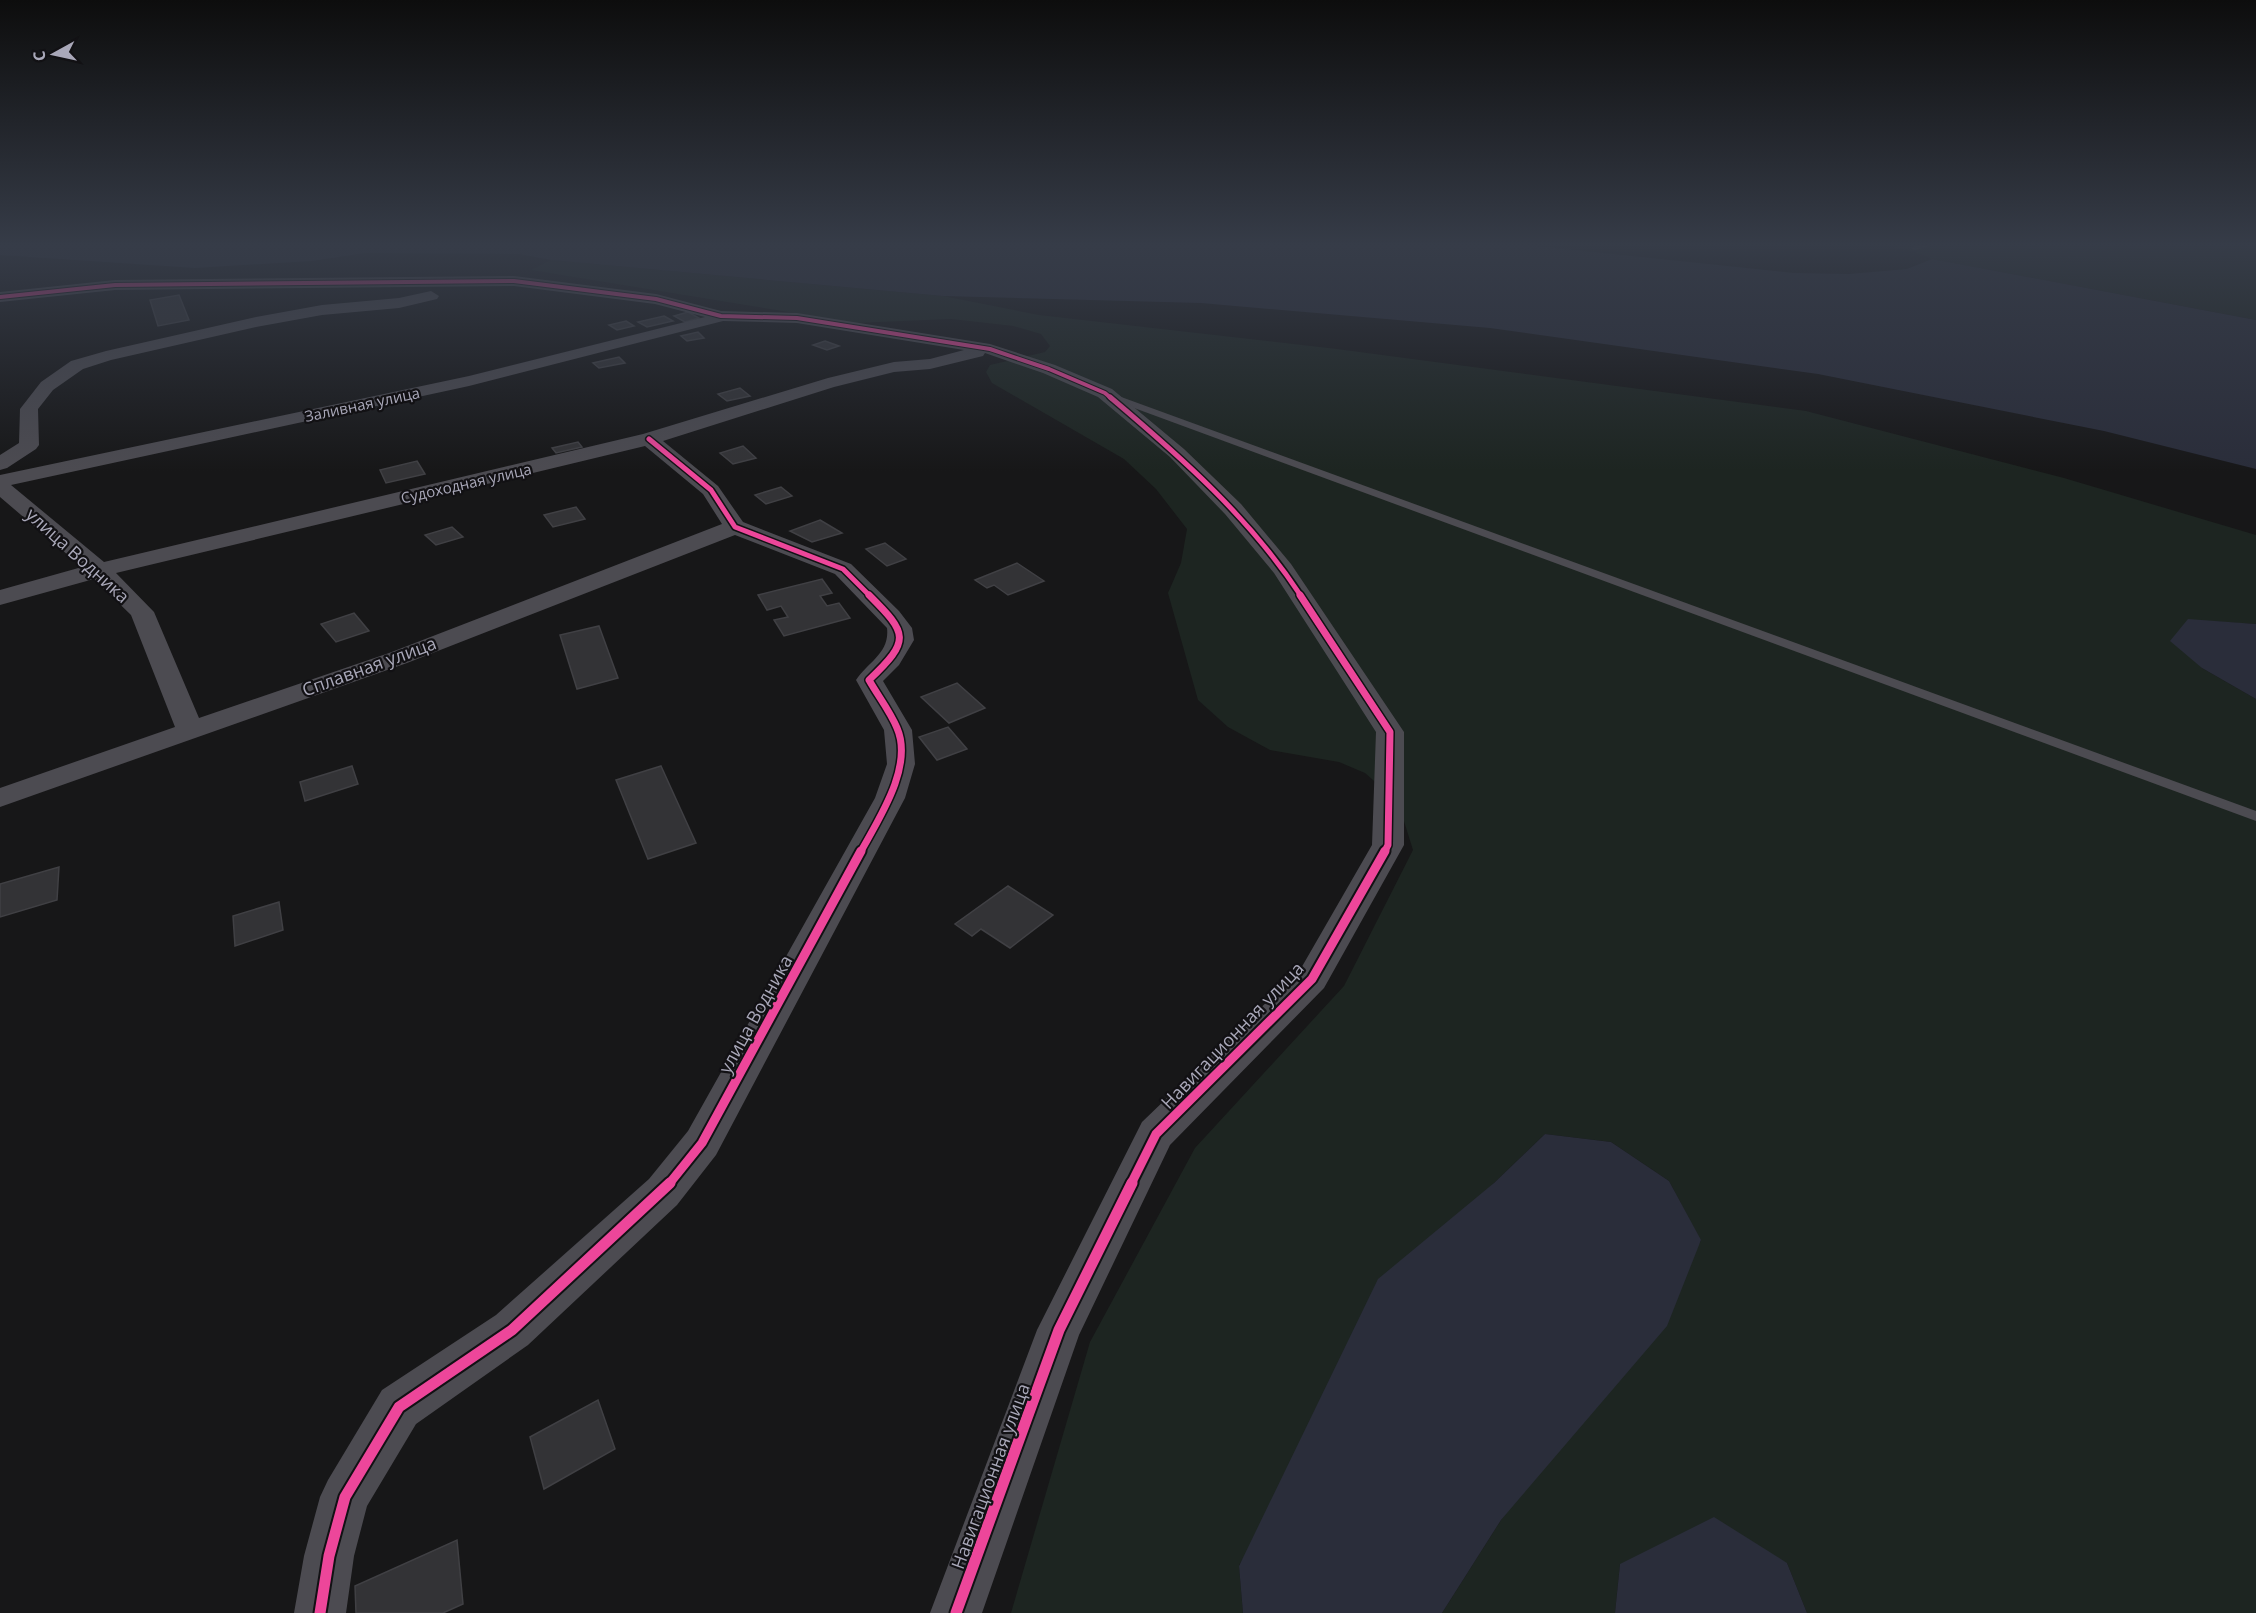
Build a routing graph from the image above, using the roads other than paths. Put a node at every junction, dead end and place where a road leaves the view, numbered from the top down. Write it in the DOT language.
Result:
graph roads {
  1 [pos="265,320"];
  2 [pos="711,320"];
  3 [pos="811,320"];
  4 [pos="990,349"];
  5 [pos="1105,393"];
  6 [pos="649,439"];
  7 [pos="0,464"];
  8 [pos="0,481"];
  9 [pos="0,486"];
  10 [pos="735,527"];
  11 [pos="99,570"];
  12 [pos="0,598"];
  13 [pos="190,729"];
  14 [pos="0,798"];
  15 [pos="2256,816"];
  16 [pos="320,1613"];
  17 [pos="956,1613"];
  1 -- 7 [label="street"];
  2 -- 8 [label="street, Заливная улица"];
  3 -- 4 [label="street, Навигационная улица"];
  4 -- 5 [label="street, Навигационная улица"];
  4 -- 6 [label="street, Судоходная улица"];
  5 -- 15 [label="lane"];
  5 -- 17 [label="street, Навигационная улица"];
  6 -- 10 [label="street"];
  6 -- 11 [label="street, Судоходная улица"];
  9 -- 11 [label="street, улица Водника"];
  10 -- 13 [label="street, Сплавная улица"];
  10 -- 16 [label="street, улица Водника"];
  11 -- 12 [label="street, Судоходная улица"];
  11 -- 13 [label="street, улица Водника"];
  13 -- 14 [label="street, Сплавная улица"];
}
